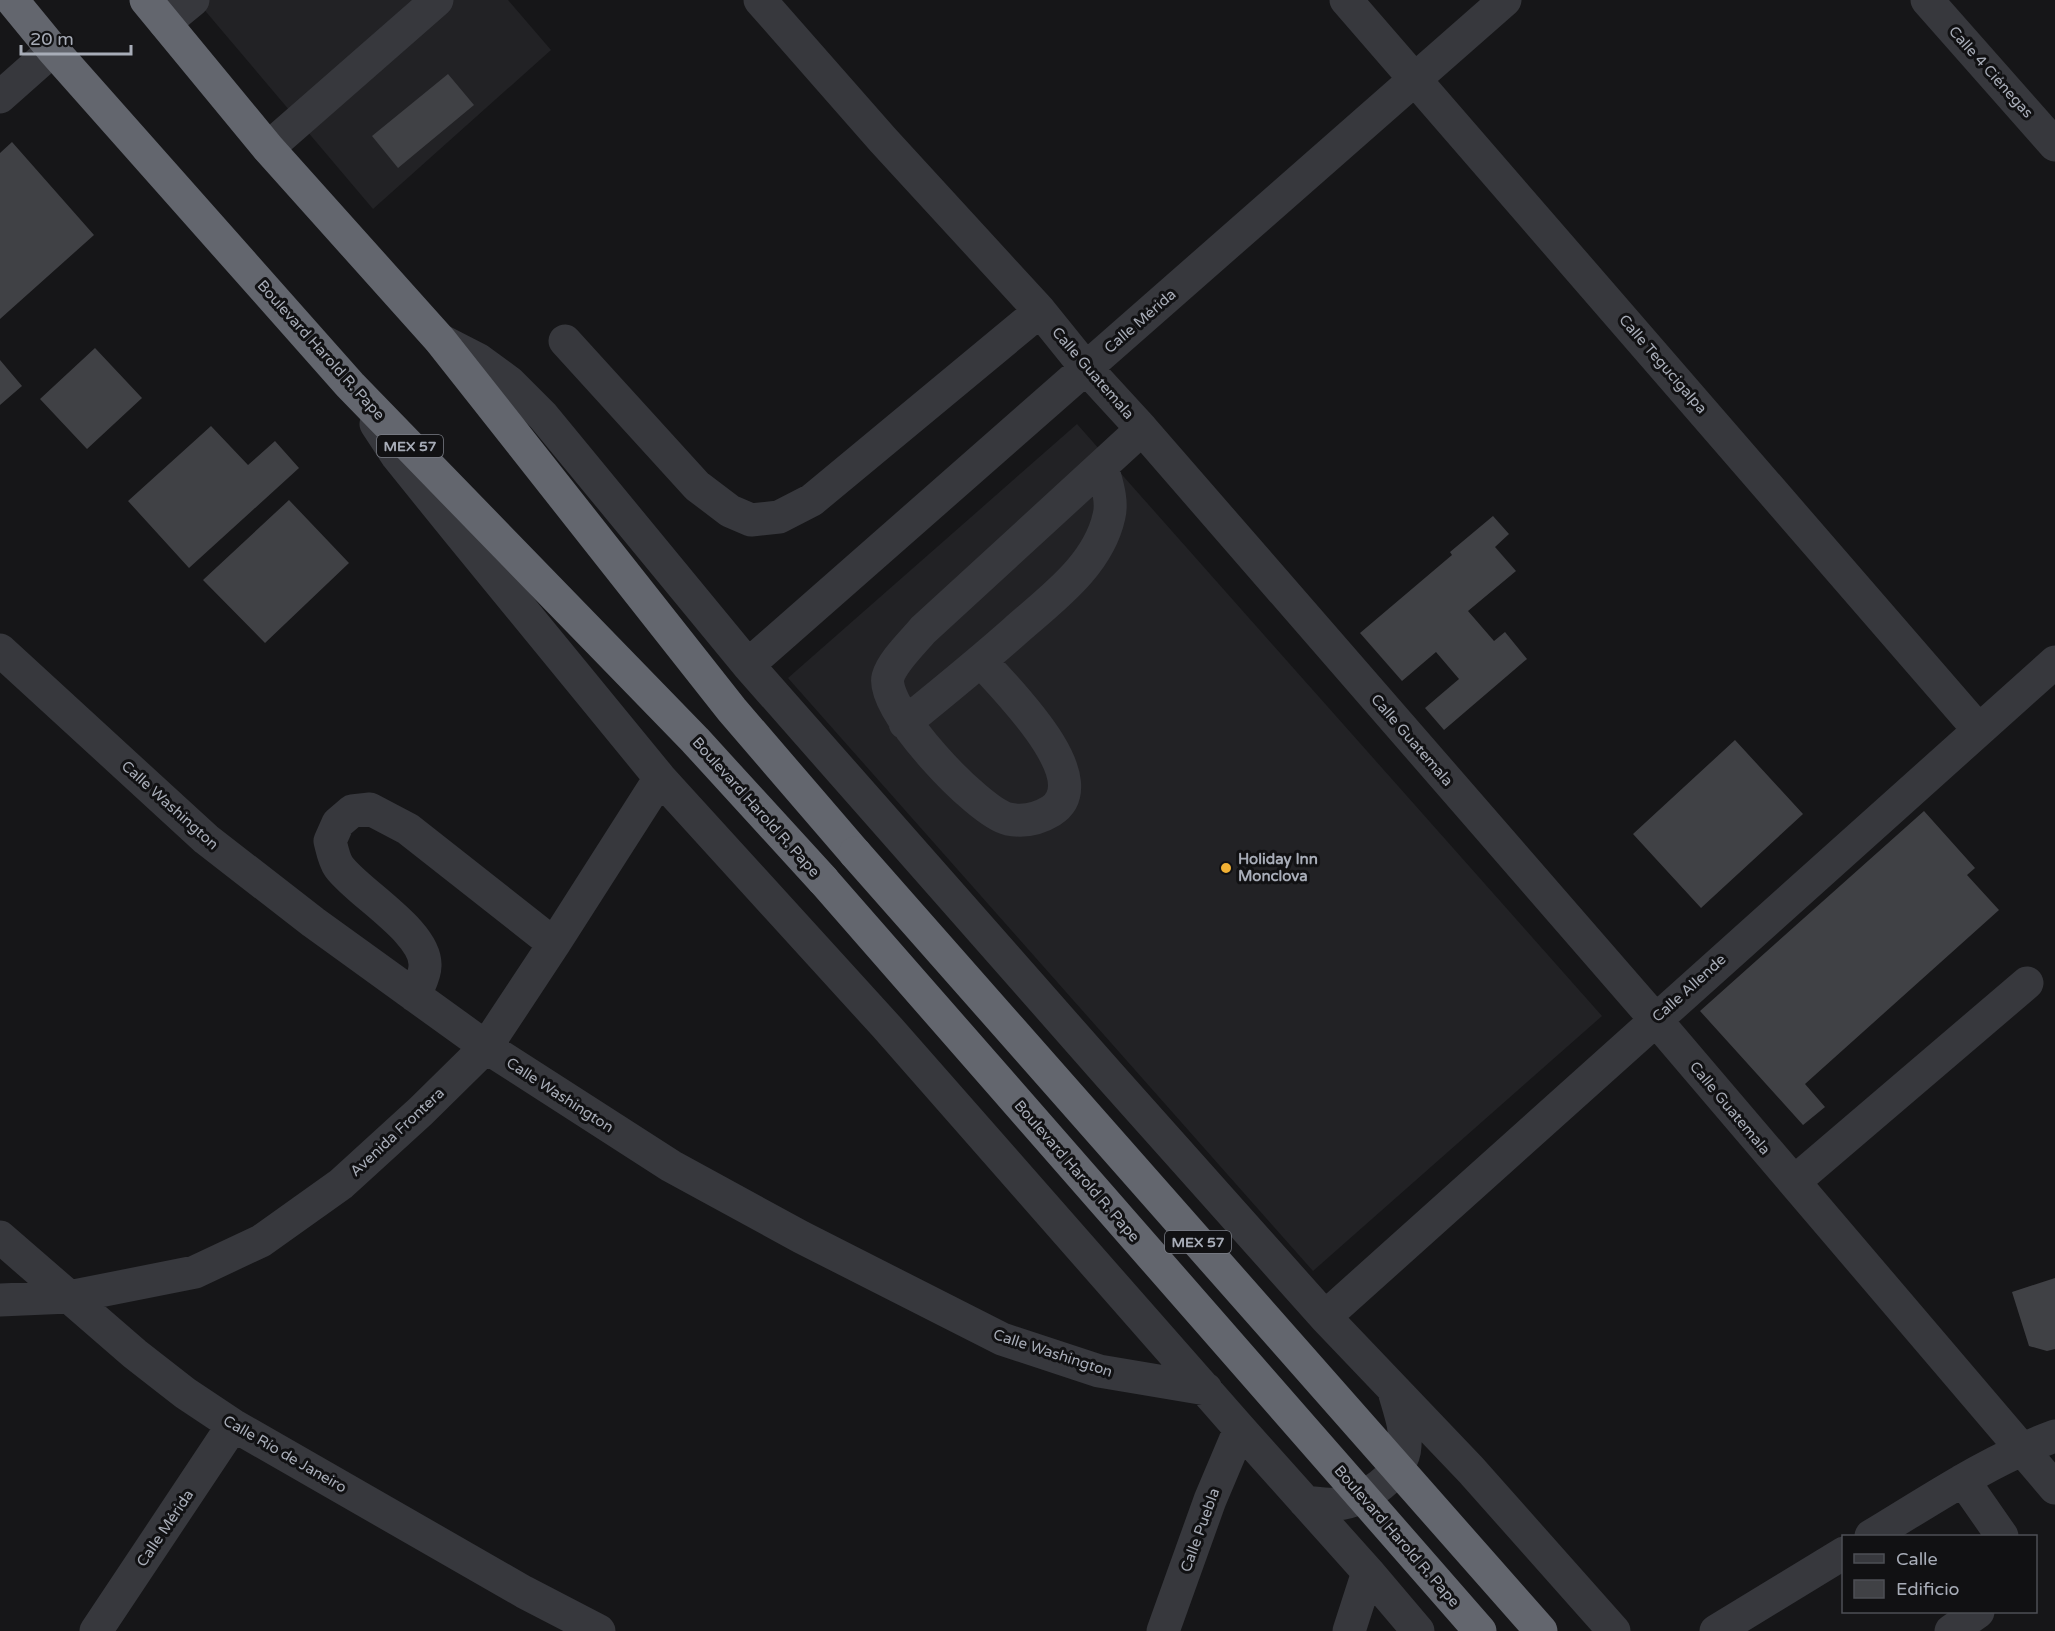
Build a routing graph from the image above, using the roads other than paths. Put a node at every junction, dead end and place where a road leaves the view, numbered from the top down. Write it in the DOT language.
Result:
graph roads {
  1 [pos="12,0"];
  2 [pos="193,0"];
  3 [pos="437,0"];
  4 [pos="760,0"];
  5 [pos="1346,0"];
  6 [pos="1505,0"];
  7 [pos="1927,0"];
  8 [pos="155,12"];
  9 [pos="53,50"];
  10 [pos="1415,79"];
  11 [pos="0,97"];
  12 [pos="2055,145"];
  13 [pos="268,148"];
  14 [pos="1040,311"];
  15 [pos="440,340"];
  16 [pos="565,341"];
  17 [pos="1086,368"];
  18 [pos="350,385"];
  19 [pos="1143,429"];
  20 [pos="1102,466"];
  21 [pos="0,650"];
  22 [pos="981,661"];
  23 [pos="2055,662"];
  24 [pos="748,665"];
  25 [pos="905,723"];
  26 [pos="1978,729"];
  27 [pos="660,778"];
  28 [pos="554,944"];
  29 [pos="2027,983"];
  30 [pos="415,996"];
  31 [pos="1655,1019"];
  32 [pos="486,1047"];
  33 [pos="1794,1182"];
  34 [pos="0,1237"];
  35 [pos="69,1297"];
  36 [pos="0,1300"];
  37 [pos="1325,1317"];
  38 [pos="1393,1388"];
  39 [pos="1206,1389"];
  40 [pos="233,1425"];
  41 [pos="1240,1429"];
  42 [pos="2055,1436"];
  43 [pos="2021,1449"];
  44 [pos="1963,1480"];
  45 [pos="2055,1488"];
  46 [pos="1305,1502"];
  47 [pos="1873,1535"];
  48 [pos="2001,1535"];
  49 [pos="1842,1554"];
  50 [pos="1368,1572"];
  51 [pos="1975,1613"];
  52 [pos="96,1631"];
  53 [pos="599,1631"];
  54 [pos="1162,1631"];
  55 [pos="1349,1631"];
  56 [pos="1418,1631"];
  57 [pos="1480,1631"];
  58 [pos="1541,1631"];
  59 [pos="1614,1631"];
  60 [pos="1716,1631"];
  61 [pos="1951,1631"];
  1 -- 9 [label="highway, Boulevard Harold R. Pape / MEX 57"];
  2 -- 8 [label="street"];
  3 -- 13 [label="street"];
  4 -- 14 [label="street, Calle Guatemala"];
  5 -- 10 [label="street, Calle Tegucigalpa"];
  6 -- 10 [label="street, Calle Mérida"];
  7 -- 12 [label="street, Calle 4 Ciénegas"];
  8 -- 13 [label="highway, MEX 57"];
  9 -- 11 [label="street"];
  9 -- 18 [label="highway, Boulevard Harold R. Pape / MEX 57"];
  10 -- 17 [label="street, Calle Mérida"];
  10 -- 26 [label="street, Calle Tegucigalpa"];
  13 -- 15 [label="highway, MEX 57"];
  14 -- 16 [label="street"];
  14 -- 17 [label="street, Calle Guatemala"];
  15 -- 24 [label="street"];
  15 -- 58 [label="highway, MEX 57, bridge"];
  17 -- 19 [label="street, Calle Guatemala"];
  17 -- 24 [label="street, Calle Mérida"];
  18 -- 27 [label="street"];
  18 -- 57 [label="highway, Boulevard Harold R. Pape / MEX 57, bridge"];
  19 -- 20 [label="street"];
  19 -- 31 [label="street, Calle Guatemala"];
  20 -- 22 [label="street"];
  20 -- 25 [label="street"];
  21 -- 30 [label="street, Calle Washington"];
  22 -- 25 [label="street"];
  22 -- 25 [label="street"];
  23 -- 26 [label="street, Calle Allende"];
  24 -- 37 [label="street"];
  26 -- 31 [label="street, Calle Allende"];
  27 -- 28 [label="street, Avenida Frontera"];
  27 -- 39 [label="street"];
  28 -- 30 [label="street"];
  28 -- 32 [label="street, Avenida Frontera"];
  29 -- 33 [label="street"];
  30 -- 32 [label="street, Calle Washington"];
  31 -- 33 [label="street, Calle Guatemala"];
  31 -- 37 [label="street, Calle Allende"];
  32 -- 35 [label="street, Avenida Frontera"];
  32 -- 39 [label="street, Calle Washington"];
  33 -- 43 [label="street, Calle Guatemala"];
  34 -- 35 [label="street, Calle Río de Janeiro"];
  35 -- 36 [label="street, Avenida Frontera"];
  35 -- 40 [label="street, Calle Río de Janeiro"];
  37 -- 38 [label="street"];
  38 -- 46 [label="street"];
  38 -- 59 [label="street"];
  39 -- 41 [label="street"];
  40 -- 52 [label="street, Calle Mérida"];
  40 -- 53 [label="street, Calle Río de Janeiro"];
  41 -- 46 [label="street"];
  41 -- 54 [label="street, Calle Puebla"];
  42 -- 43 [label="street"];
  43 -- 44 [label="street"];
  43 -- 45 [label="street, Calle Guatemala"];
  44 -- 47 [label="street"];
  44 -- 48 [label="street"];
  46 -- 50 [label="street"];
  49 -- 60 [label="street"];
  50 -- 55 [label="street"];
  50 -- 56 [label="street"];
  51 -- 61 [label="street"];
}
